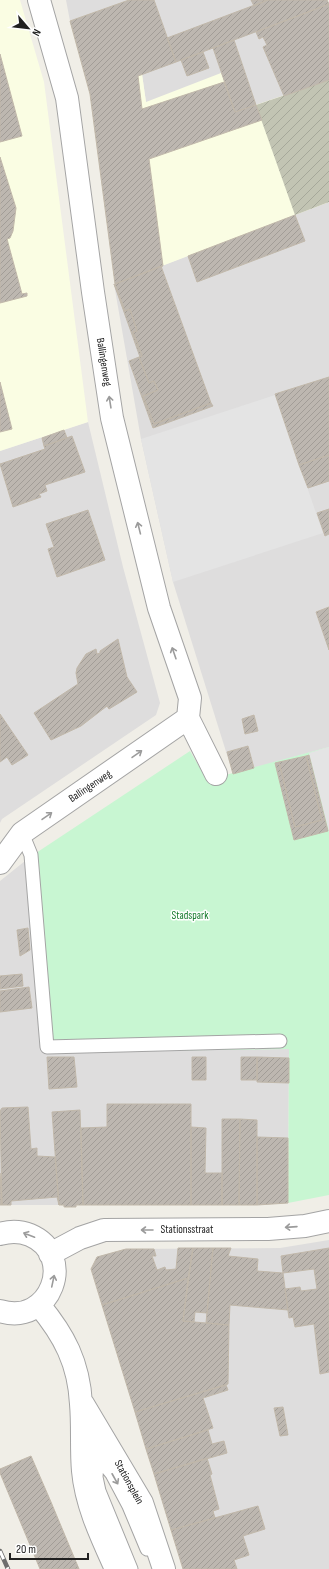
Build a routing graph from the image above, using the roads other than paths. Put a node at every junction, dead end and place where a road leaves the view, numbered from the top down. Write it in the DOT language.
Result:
graph roads {
  1 [pos="39,0"];
  2 [pos="188,718"];
  3 [pos="216,774"];
  4 [pos="22,833"];
  5 [pos="0,862"];
  6 [pos="280,1041"];
  7 [pos="329,1221"];
  8 [pos="0,1234"];
  9 [pos="50,1254"];
  10 [pos="39,1305"];
  11 [pos="0,1311"];
  12 [pos="90,1434"];
  13 [pos="98,1455"];
  14 [pos="116,1569"];
  15 [pos="131,1569"];
  16 [pos="155,1569"];
  17 [pos="164,1569"];
  2 -- 1 [label="street, Ballingenweg, one-way"];
  2 -- 3 [label="street"];
  4 -- 2 [label="street, Ballingenweg, one-way"];
  4 -- 5 [label="street, Ballingenweg"];
  4 -- 6 [label="lane"];
  7 -- 9 [label="street, Stationsstraat, one-way"];
  9 -- 8 [label="street, one-way"];
  10 -- 9 [label="street, one-way"];
  10 -- 11 [label="street"];
  10 -- 12 [label="street, Stationsplein"];
  12 -- 13 [label="lane"];
  12 -- 14 [label="street"];
  12 -- 17 [label="street, Stationsplein"];
  13 -- 15 [label="lane"];
  13 -- 16 [label="lane, one-way"];
}
